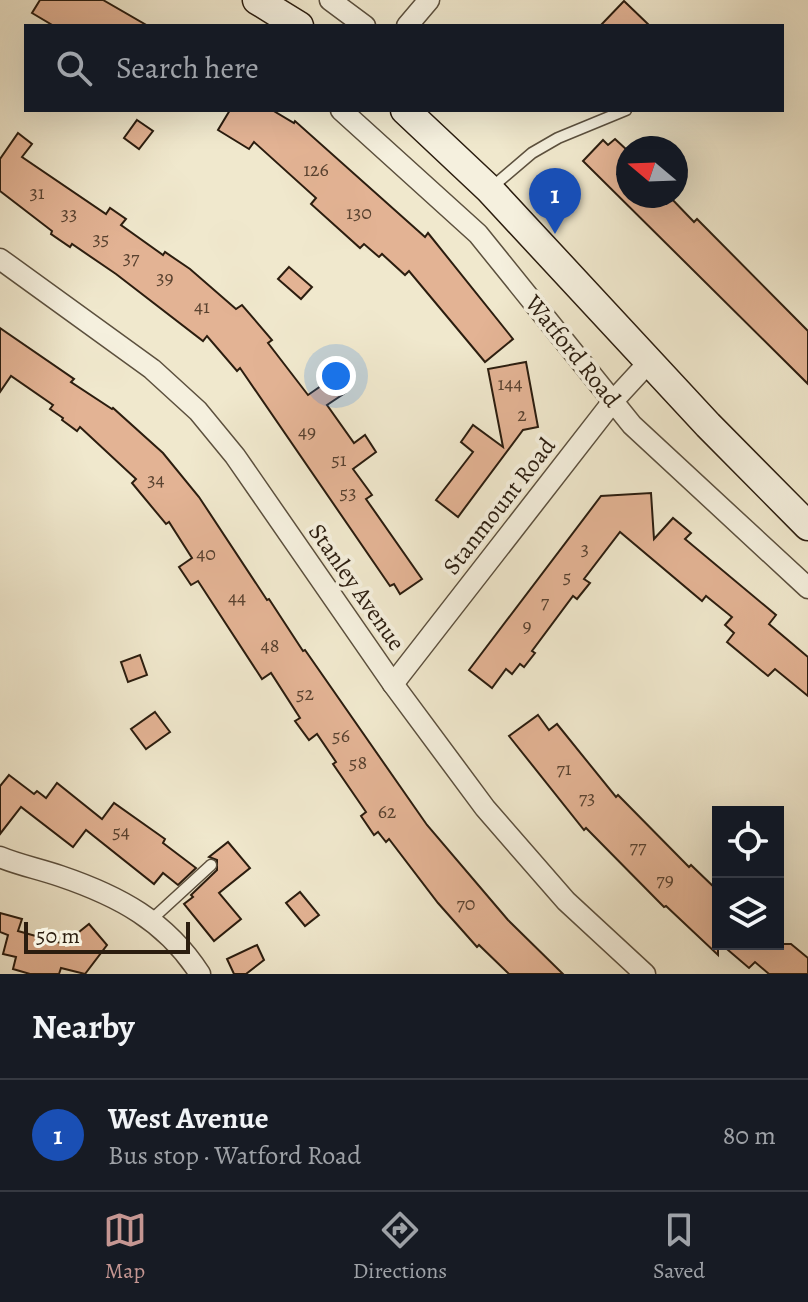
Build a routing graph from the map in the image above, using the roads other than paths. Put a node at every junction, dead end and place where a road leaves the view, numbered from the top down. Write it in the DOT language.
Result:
graph roads {
  1 [pos="257,0"];
  2 [pos="330,0"];
  3 [pos="429,0"];
  4 [pos="296,24"];
  5 [pos="362,24"];
  6 [pos="409,24"];
  7 [pos="343,112"];
  8 [pos="407,112"];
  9 [pos="621,112"];
  10 [pos="489,189"];
  11 [pos="0,259"];
  12 [pos="649,362"];
  13 [pos="614,400"];
  14 [pos="808,526"];
  15 [pos="808,588"];
  16 [pos="393,684"];
  17 [pos="0,857"];
  18 [pos="211,865"];
  19 [pos="151,920"];
  20 [pos="200,974"];
  21 [pos="645,974"];
  1 -- 4 [label="main road"];
  2 -- 5 [label="street"];
  3 -- 6 [label="street"];
  7 -- 13 [label="street, Watford Road"];
  8 -- 10 [label="main road, Watford Road"];
  9 -- 10 [label="lane"];
  10 -- 12 [label="main road, Watford Road"];
  11 -- 16 [label="street, Stanley Avenue"];
  12 -- 13 [label="street, Stanmount Road"];
  12 -- 14 [label="main road, Watford Road"];
  13 -- 15 [label="street, Watford Road"];
  13 -- 16 [label="street, Stanmount Road"];
  16 -- 21 [label="street, Stanley Avenue"];
  17 -- 19 [label="street"];
  18 -- 19 [label="lane"];
  19 -- 20 [label="street"];
}
